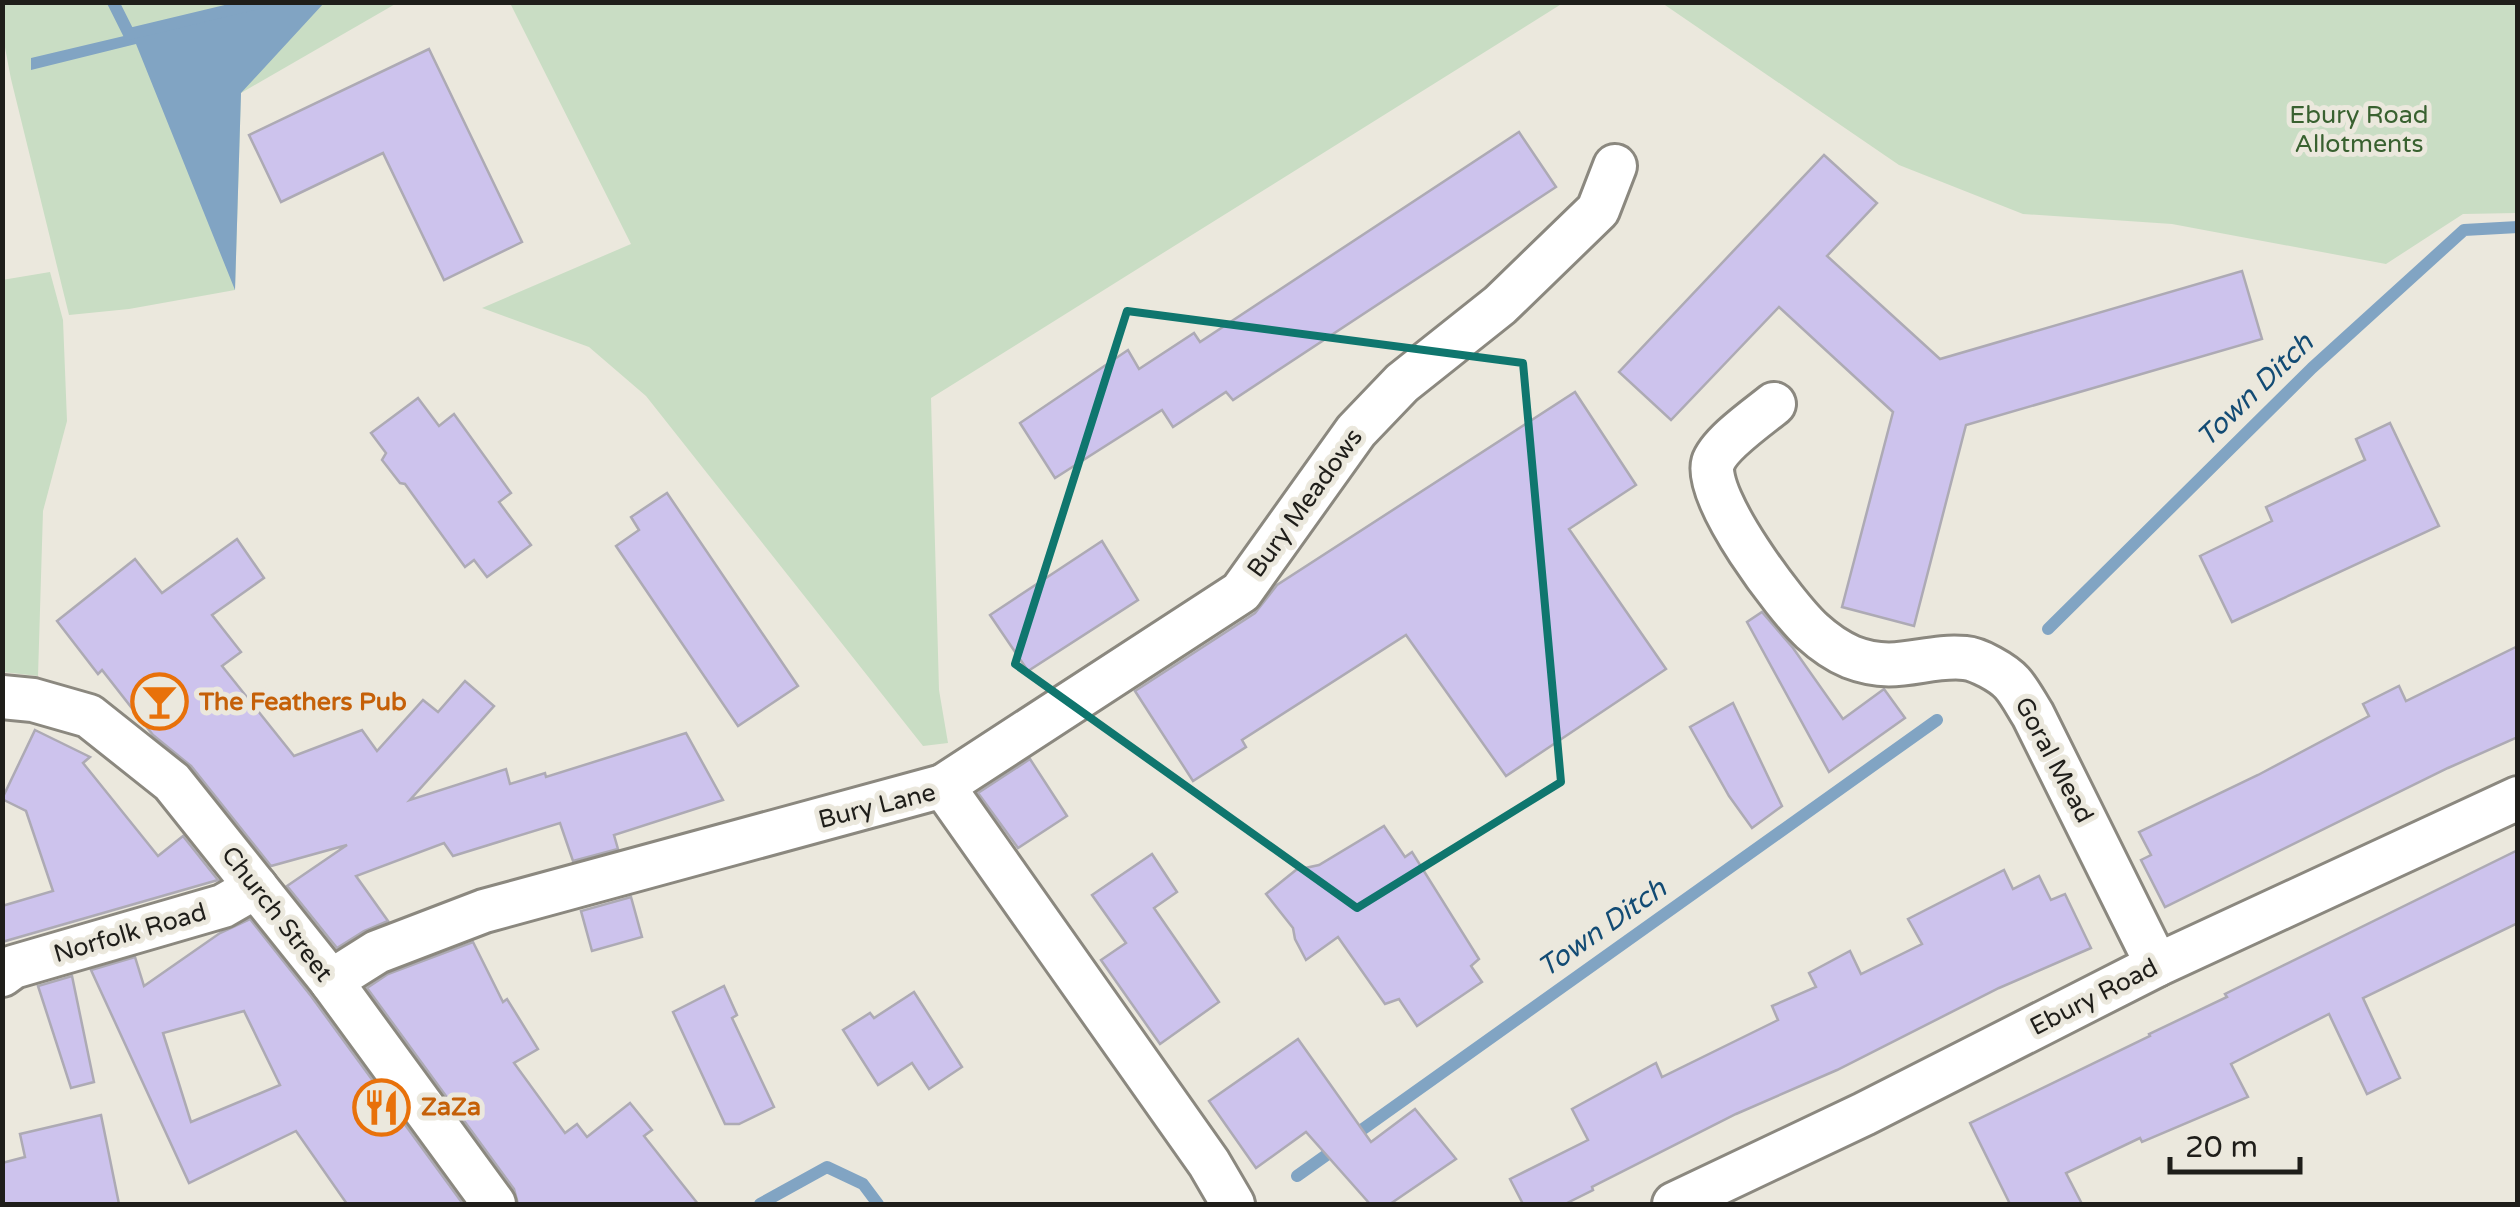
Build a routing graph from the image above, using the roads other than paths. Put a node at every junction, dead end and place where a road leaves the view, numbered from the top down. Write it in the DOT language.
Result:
graph roads {
  1 [pos="1616,166"];
  2 [pos="1774,404"];
  3 [pos="2,698"];
  4 [pos="943,786"];
  5 [pos="2518,798"];
  6 [pos="256,887"];
  7 [pos="2157,965"];
  8 [pos="2,975"];
  9 [pos="330,981"];
  10 [pos="494,1204"];
  11 [pos="1233,1204"];
  12 [pos="1674,1204"];
  1 -- 4 [label="street, Bury Meadows"];
  2 -- 7 [label="street, Goral Mead"];
  3 -- 6 [label="street, Church Street"];
  4 -- 9 [label="street, Bury Lane"];
  4 -- 11 [label="street, Bury Lane"];
  5 -- 7 [label="street, Ebury Road"];
  6 -- 8 [label="street, Norfolk Road"];
  6 -- 9 [label="street, Church Street"];
  7 -- 12 [label="street, Ebury Road"];
  9 -- 10 [label="street, Church Street"];
}
